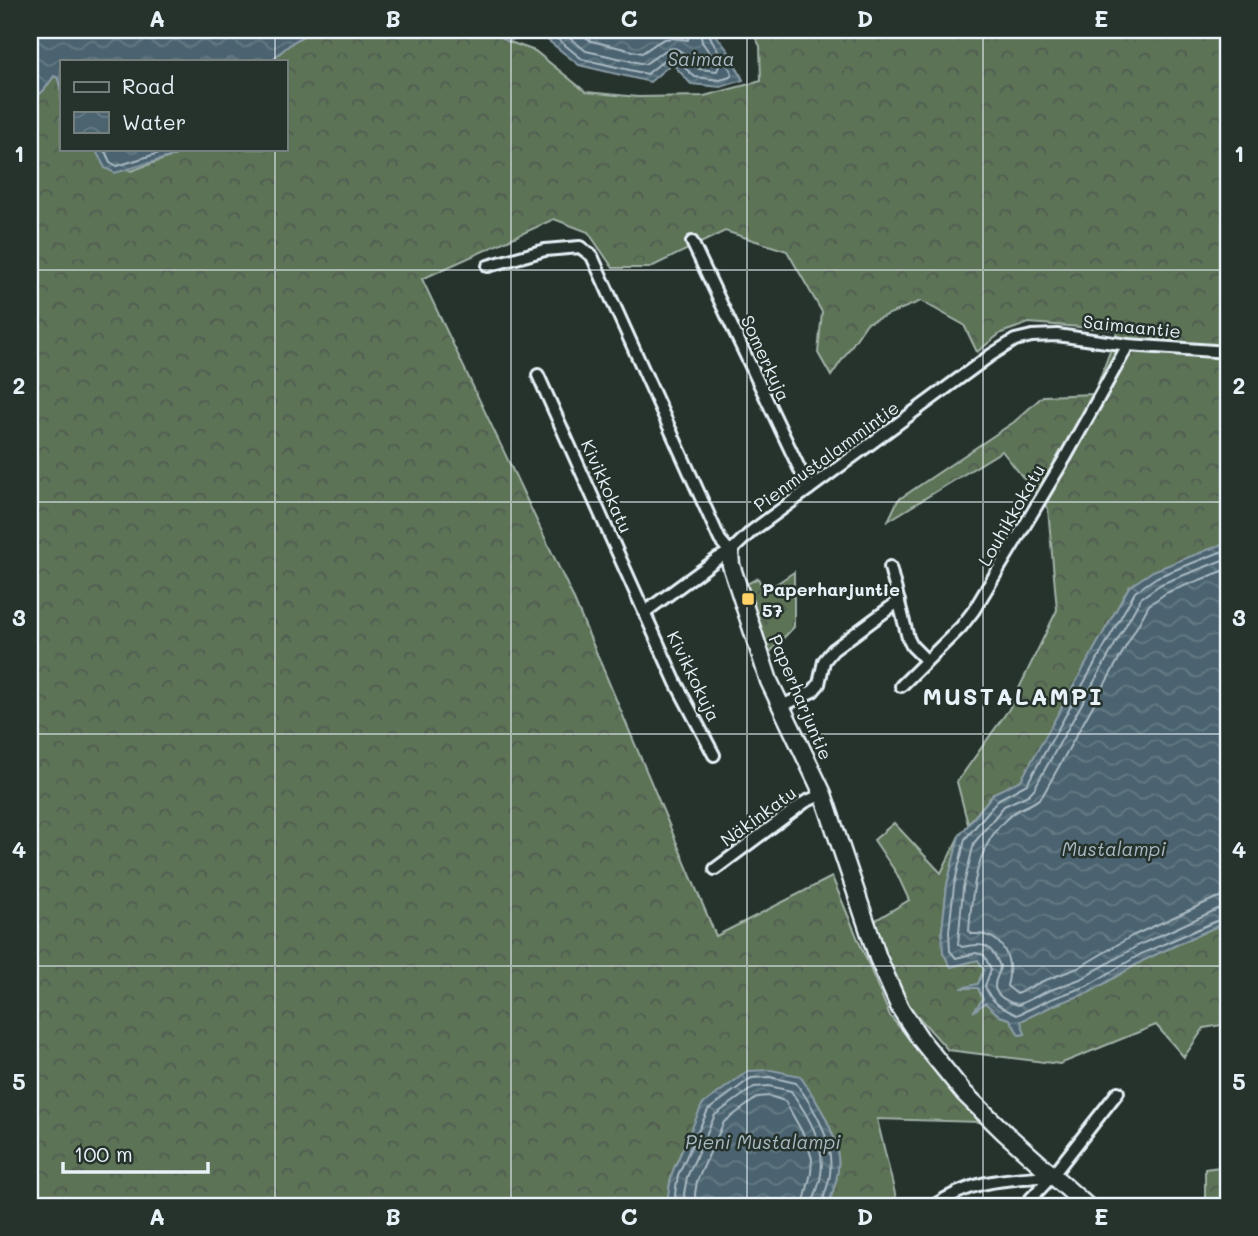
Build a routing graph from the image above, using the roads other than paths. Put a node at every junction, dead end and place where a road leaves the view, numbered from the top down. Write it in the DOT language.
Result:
graph roads {
  1 [pos="692,242"];
  2 [pos="488,266"];
  3 [pos="1032,335"];
  4 [pos="1128,345"];
  5 [pos="1228,352"];
  6 [pos="538,375"];
  7 [pos="809,489"];
  8 [pos="730,552"];
  9 [pos="890,567"];
  10 [pos="899,600"];
  11 [pos="645,612"];
  12 [pos="926,660"];
  13 [pos="901,686"];
  14 [pos="780,707"];
  15 [pos="714,755"];
  16 [pos="823,794"];
  17 [pos="715,869"];
  18 [pos="1118,1093"];
  19 [pos="1052,1176"];
  20 [pos="933,1206"];
  21 [pos="1024,1206"];
  22 [pos="1087,1206"];
  1 -- 7 [label="street, Somerkuja"];
  2 -- 8 [label="street, Paperharjuntie"];
  3 -- 4 [label="street, Saimaantie"];
  3 -- 7 [label="street, Pienmustalammintie"];
  4 -- 5 [label="street, Saimaantie"];
  4 -- 12 [label="street, Louhikkokatu"];
  6 -- 11 [label="street, Kivikkokatu"];
  7 -- 8 [label="street, Pienmustalammintie"];
  8 -- 11 [label="street, Pienmustalammintie"];
  8 -- 14 [label="street, Paperharjuntie"];
  9 -- 10 [label="street"];
  10 -- 12 [label="street"];
  10 -- 14 [label="street"];
  11 -- 15 [label="street, Kivikkokuja"];
  12 -- 13 [label="street, Louhikkokatu"];
  14 -- 16 [label="street, Paperharjuntie"];
  16 -- 17 [label="street, Näkinkatu"];
  16 -- 19 [label="street, Paperharjuntie"];
  18 -- 19 [label="street"];
  19 -- 20 [label="street"];
  19 -- 21 [label="street"];
  19 -- 22 [label="street, Paperharjuntie"];
}
